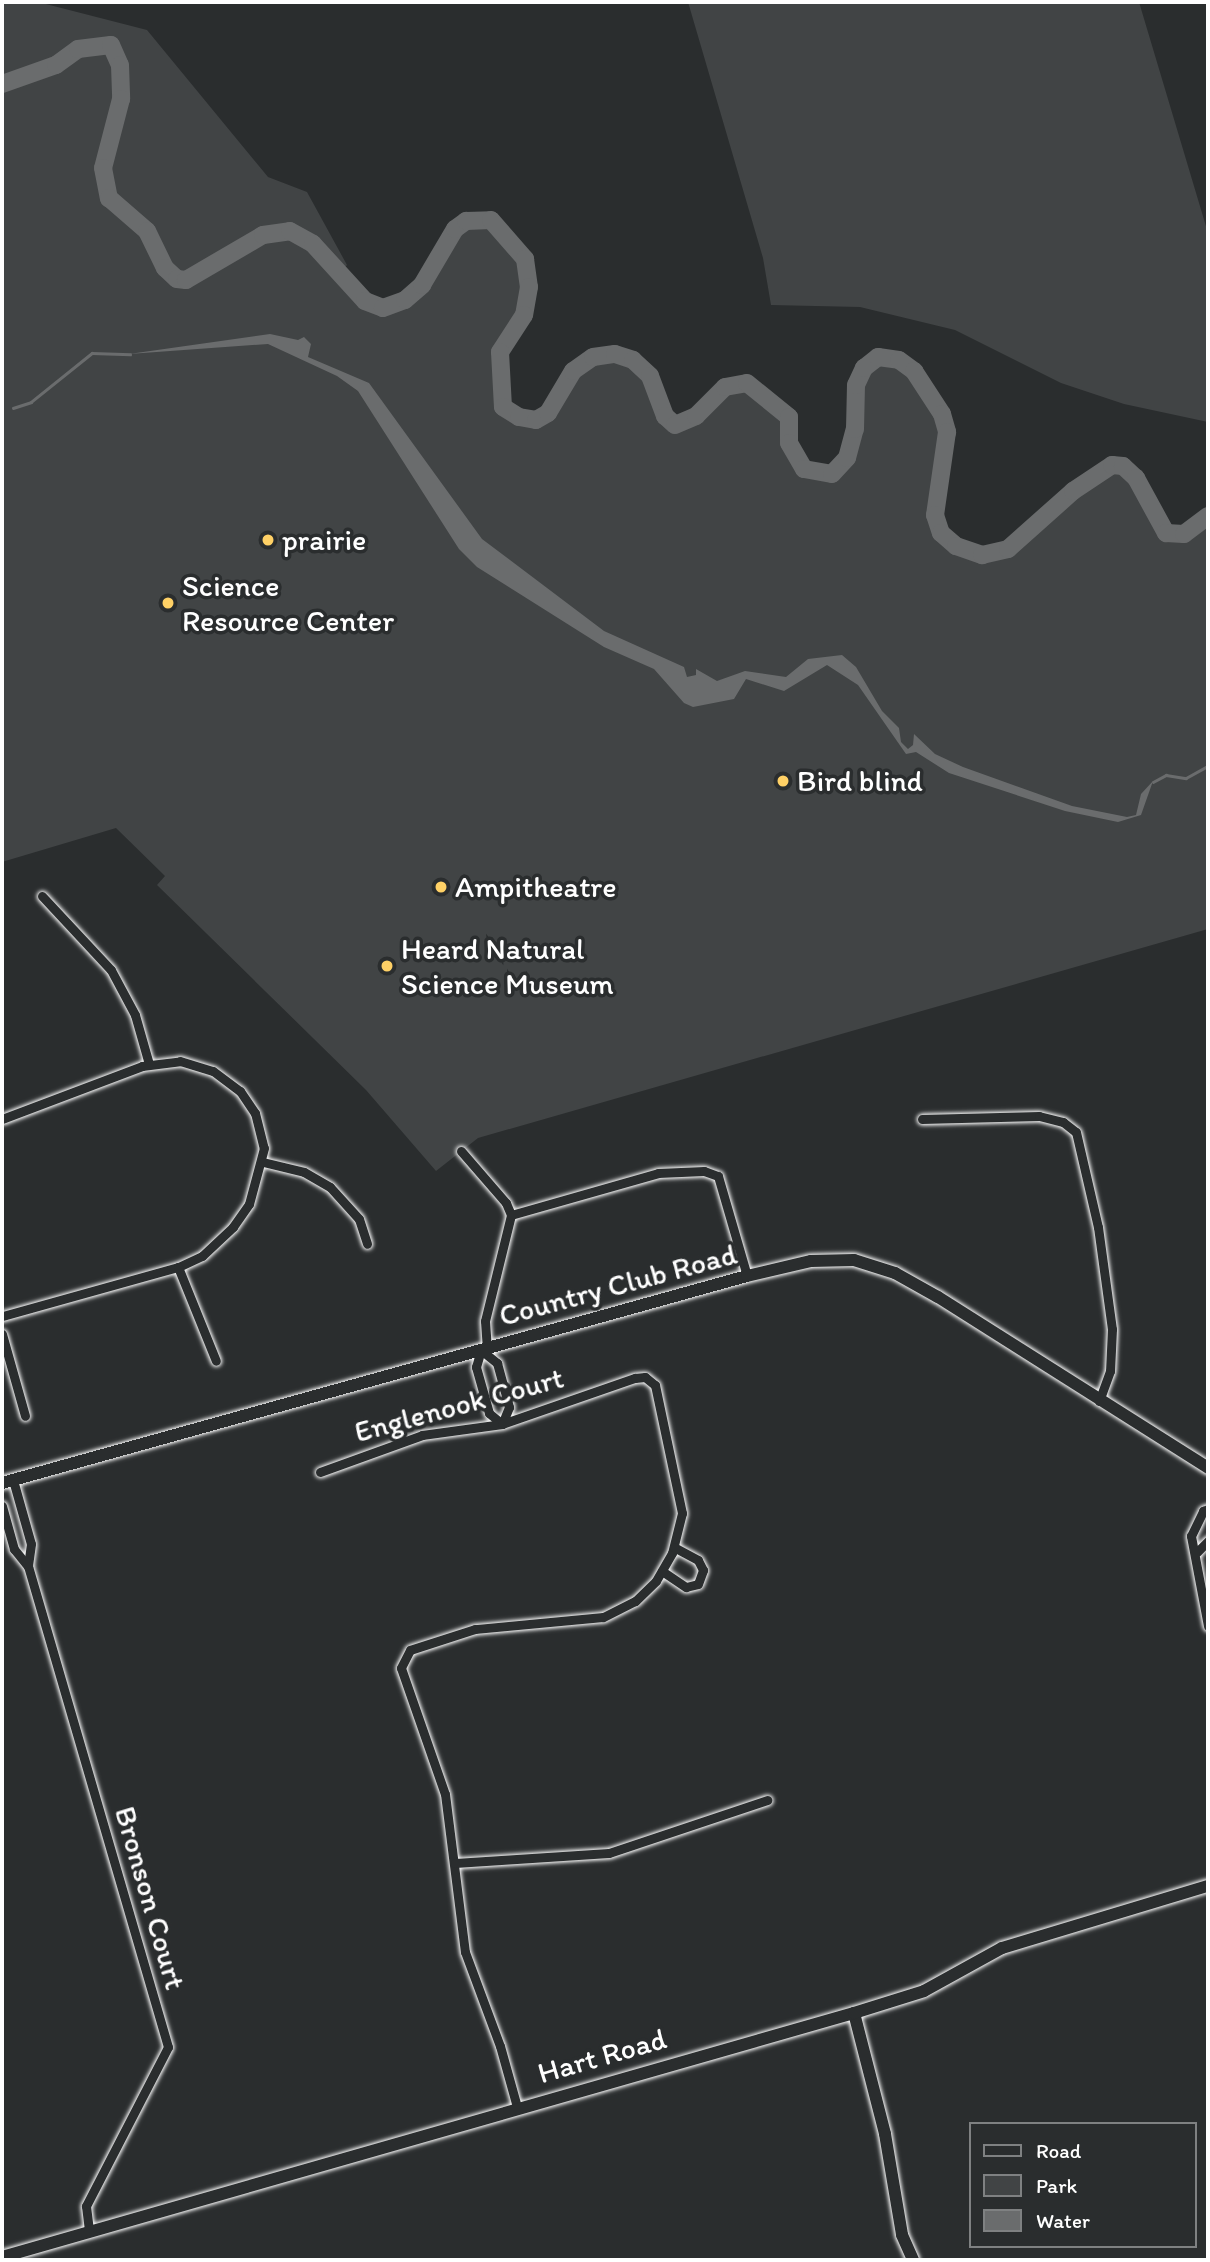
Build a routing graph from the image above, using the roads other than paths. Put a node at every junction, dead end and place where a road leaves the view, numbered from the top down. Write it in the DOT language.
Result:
graph roads {
  1 [pos="42,896"];
  2 [pos="149,1064"];
  3 [pos="2,1119"];
  4 [pos="922,1119"];
  5 [pos="461,1151"];
  6 [pos="263,1162"];
  7 [pos="510,1216"];
  8 [pos="367,1244"];
  9 [pos="178,1267"];
  10 [pos="747,1276"];
  11 [pos="2,1316"];
  12 [pos="2,1334"];
  13 [pos="484,1349"];
  14 [pos="216,1361"];
  15 [pos="1099,1401"];
  16 [pos="25,1416"];
  17 [pos="502,1424"];
  18 [pos="1208,1468"];
  19 [pos="320,1472"];
  20 [pos="8,1482"];
  21 [pos="2,1506"];
  22 [pos="1208,1509"];
  23 [pos="1208,1541"];
  24 [pos="674,1547"];
  25 [pos="1197,1552"];
  26 [pos="29,1566"];
  27 [pos="662,1571"];
  28 [pos="1208,1626"];
  29 [pos="767,1800"];
  30 [pos="455,1863"];
  31 [pos="1208,1886"];
  32 [pos="854,2013"];
  33 [pos="517,2107"];
  34 [pos="89,2231"];
  35 [pos="2,2257"];
  36 [pos="913,2260"];
  1 -- 2 [label="street"];
  2 -- 3 [label="street"];
  2 -- 6 [label="street"];
  4 -- 15 [label="street"];
  5 -- 7 [label="street"];
  6 -- 8 [label="street"];
  6 -- 9 [label="street"];
  7 -- 10 [label="street"];
  7 -- 13 [label="street"];
  9 -- 11 [label="street"];
  9 -- 14 [label="street"];
  10 -- 13 [label="street, Country Club Road"];
  10 -- 15 [label="street, Country Club Road"];
  12 -- 16 [label="street"];
  13 -- 17 [label="street"];
  13 -- 17 [label="street"];
  13 -- 20 [label="street, Country Club Road"];
  15 -- 18 [label="street, Country Club Road"];
  17 -- 19 [label="street, Englenook Court"];
  17 -- 24 [label="street, Englenook Court"];
  20 -- 26 [label="street, Bronson Court"];
  21 -- 26 [label="street, Bronson Court"];
  22 -- 25 [label="street"];
  23 -- 25 [label="street"];
  24 -- 27 [label="street"];
  24 -- 27 [label="street"];
  25 -- 28 [label="street"];
  26 -- 34 [label="street, Bronson Court"];
  27 -- 30 [label="street"];
  29 -- 30 [label="street"];
  30 -- 33 [label="street"];
  31 -- 32 [label="street, Hart Road"];
  32 -- 33 [label="street, Hart Road"];
  32 -- 36 [label="street"];
  33 -- 34 [label="street, Hart Road"];
  34 -- 35 [label="street, Hart Road"];
}
